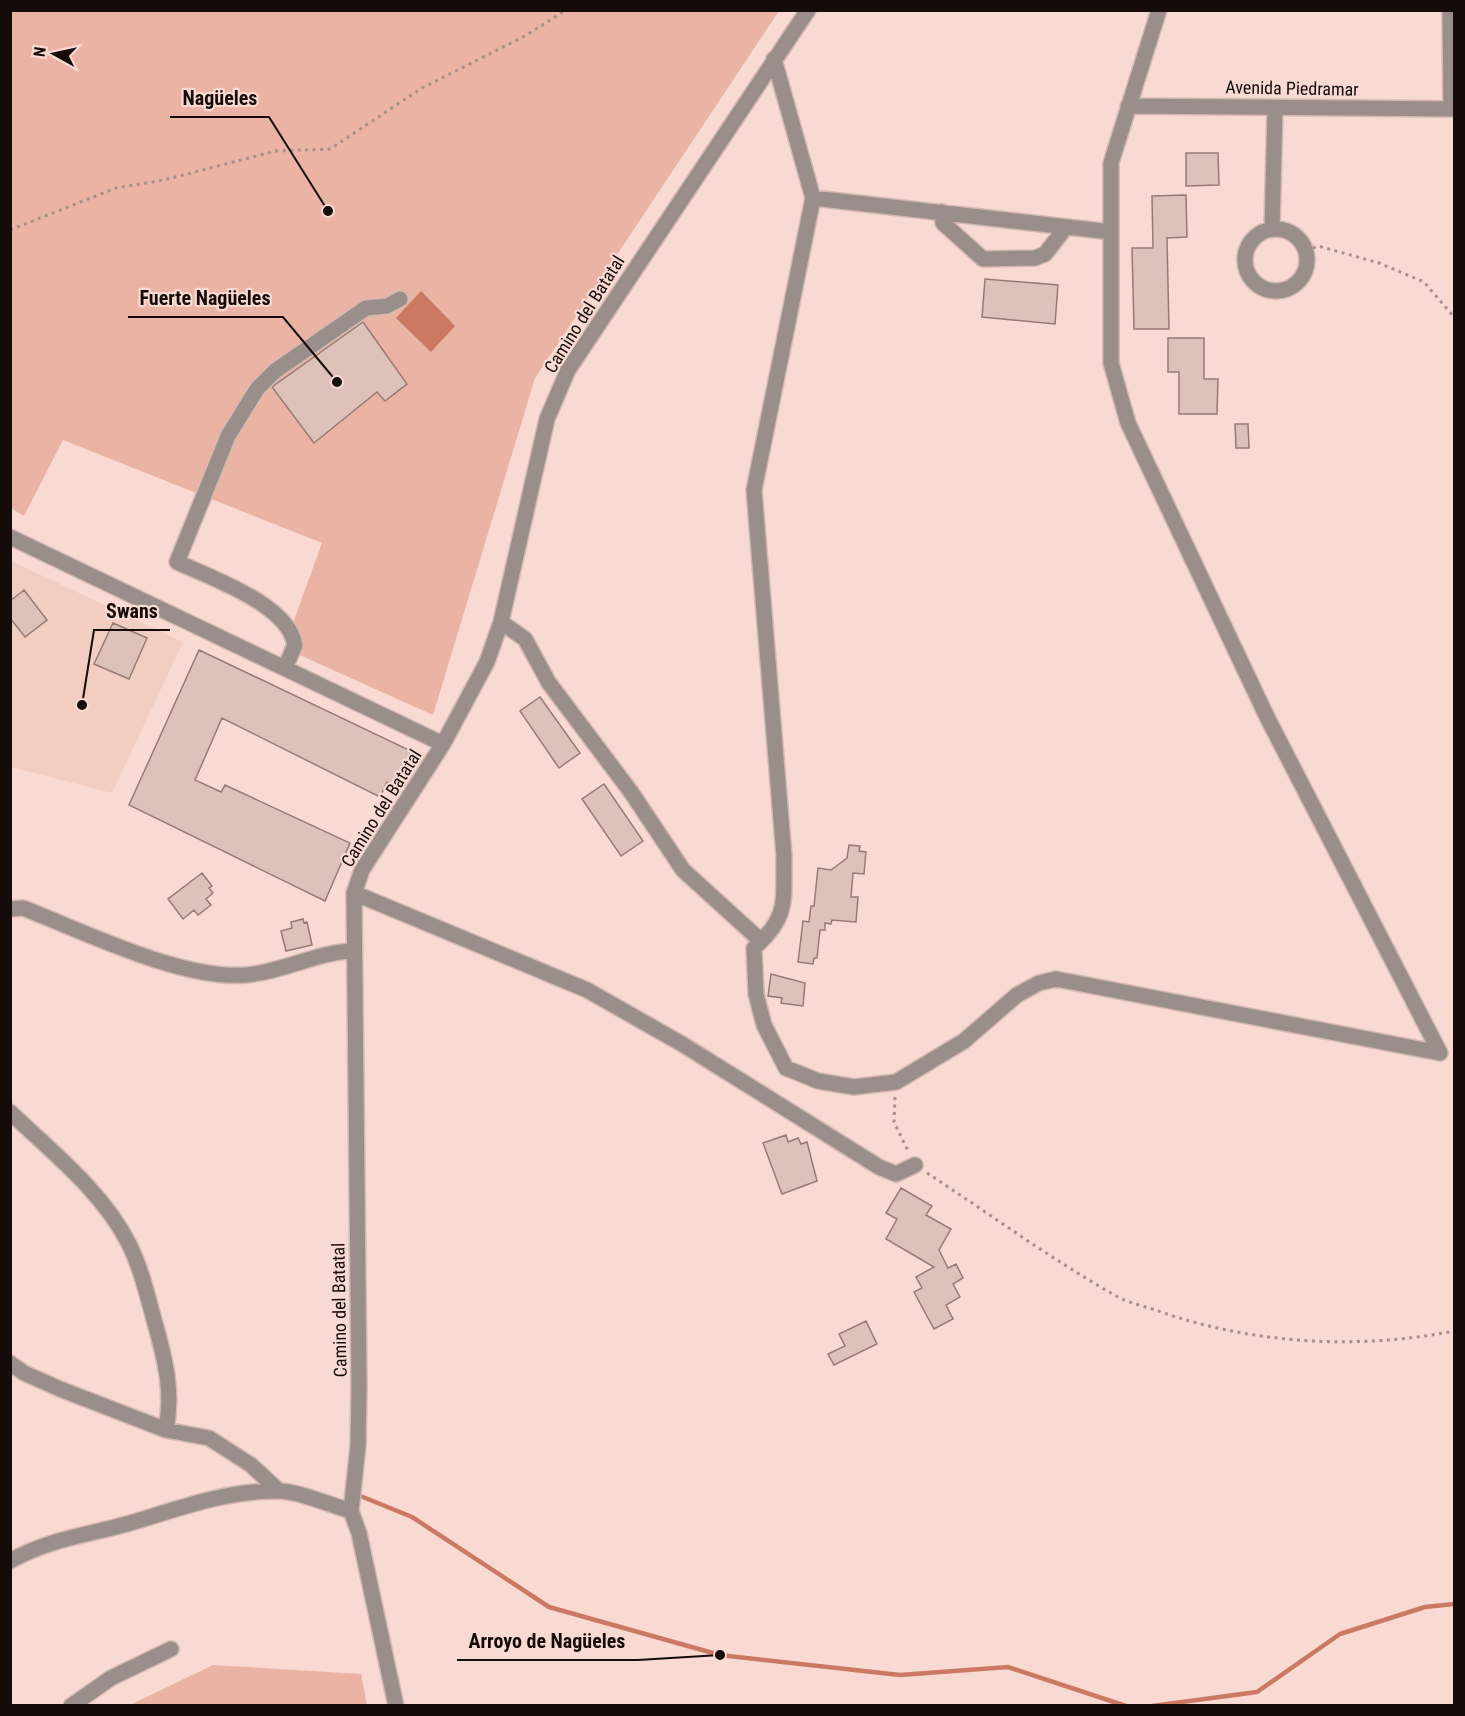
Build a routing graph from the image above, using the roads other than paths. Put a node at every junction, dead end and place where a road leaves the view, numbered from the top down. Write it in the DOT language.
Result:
graph roads {
  1 [pos="808,10"];
  2 [pos="1159,10"];
  3 [pos="1450,10"];
  4 [pos="774,59"];
  5 [pos="1128,106"];
  6 [pos="1275,108"];
  7 [pos="1453,109"];
  8 [pos="813,198"];
  9 [pos="942,213"];
  10 [pos="1066,227"];
  11 [pos="1272,229"];
  12 [pos="1111,232"];
  13 [pos="400,299"];
  14 [pos="10,537"];
  15 [pos="501,622"];
  16 [pos="285,668"];
  17 [pos="443,744"];
  18 [pos="354,893"];
  19 [pos="10,909"];
  20 [pos="761,941"];
  21 [pos="353,951"];
  22 [pos="10,1112"];
  23 [pos="915,1165"];
  24 [pos="10,1363"];
  25 [pos="166,1430"];
  26 [pos="278,1490"];
  27 [pos="351,1511"];
  28 [pos="10,1561"];
  29 [pos="171,1649"];
  30 [pos="71,1706"];
  31 [pos="396,1706"];
  1 -- 4 [label="street, Camino del Batatal"];
  2 -- 5 [label="street"];
  3 -- 7 [label="street"];
  4 -- 8 [label="street"];
  4 -- 15 [label="street, Camino del Batatal"];
  5 -- 6 [label="street, Avenida Piedramar"];
  5 -- 12 [label="street"];
  6 -- 7 [label="street, Avenida Piedramar"];
  6 -- 11 [label="street"];
  8 -- 9 [label="street"];
  8 -- 20 [label="street"];
  9 -- 10 [label="street"];
  9 -- 10 [label="street"];
  10 -- 12 [label="street"];
  11 -- 11 [label="street"];
  12 -- 20 [label="street"];
  13 -- 16 [label="street"];
  14 -- 16 [label="street"];
  15 -- 17 [label="street, Camino del Batatal"];
  15 -- 20 [label="street"];
  16 -- 17 [label="street"];
  17 -- 18 [label="street, Camino del Batatal"];
  18 -- 21 [label="street, Camino del Batatal"];
  18 -- 23 [label="street"];
  19 -- 21 [label="street"];
  21 -- 27 [label="street, Camino del Batatal"];
  22 -- 25 [label="street"];
  24 -- 25 [label="street"];
  25 -- 26 [label="street"];
  26 -- 27 [label="street"];
  26 -- 28 [label="street"];
  27 -- 31 [label="street"];
  29 -- 30 [label="street"];
}
